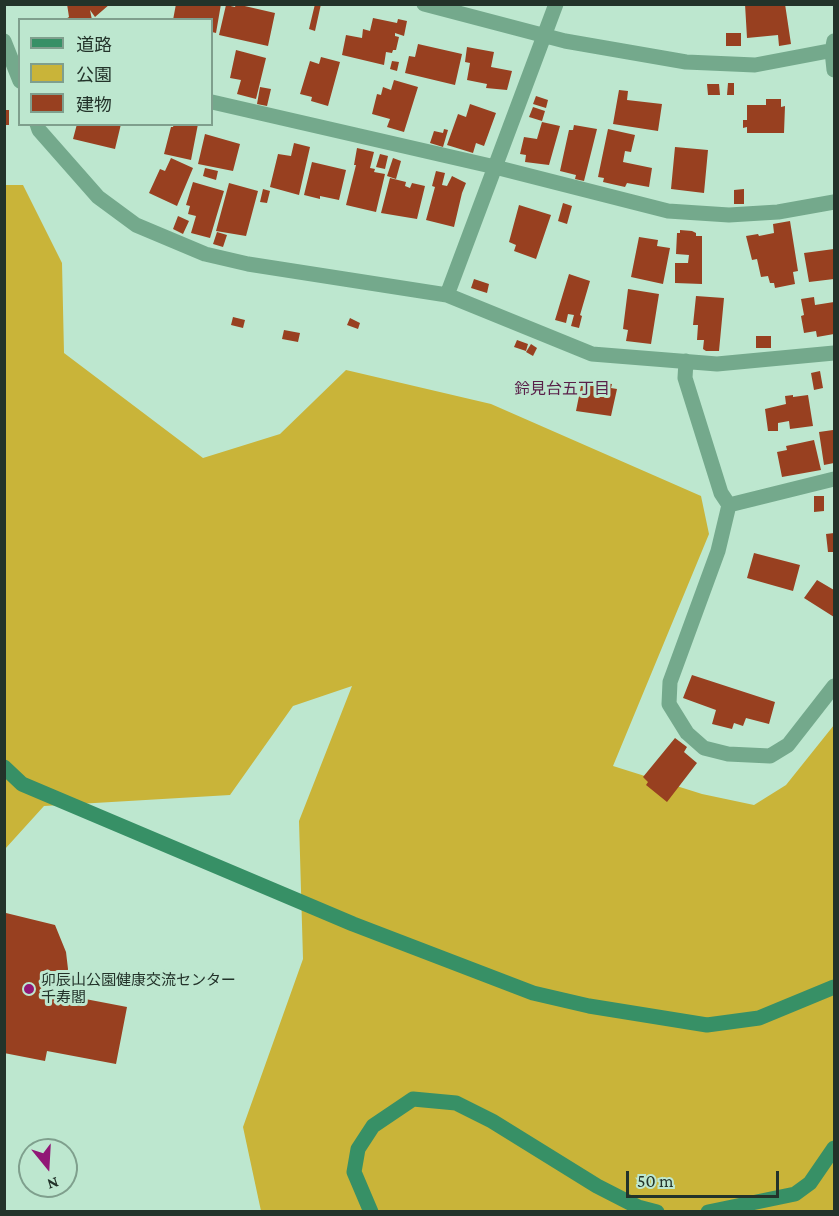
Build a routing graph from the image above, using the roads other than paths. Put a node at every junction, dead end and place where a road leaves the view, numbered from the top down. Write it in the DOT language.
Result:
graph roads {
  1 [pos="424,4"];
  2 [pos="556,4"];
  3 [pos="544,35"];
  4 [pos="4,41"];
  5 [pos="834,47"];
  6 [pos="834,70"];
  7 [pos="18,76"];
  8 [pos="213,102"];
  9 [pos="38,126"];
  10 [pos="495,167"];
  11 [pos="834,202"];
  12 [pos="447,295"];
  13 [pos="834,353"];
  14 [pos="686,361"];
  15 [pos="834,479"];
  16 [pos="729,505"];
  17 [pos="834,686"];
  18 [pos="4,767"];
  19 [pos="834,987"];
  20 [pos="834,1148"];
  21 [pos="371,1212"];
  22 [pos="657,1212"];
  23 [pos="708,1212"];
  1 -- 3 [label="street"];
  2 -- 3 [label="street"];
  3 -- 5 [label="street"];
  3 -- 10 [label="street"];
  4 -- 7 [label="street"];
  5 -- 6 [label="street"];
  8 -- 10 [label="street"];
  9 -- 12 [label="street"];
  10 -- 11 [label="street"];
  10 -- 12 [label="street"];
  12 -- 14 [label="street"];
  13 -- 14 [label="street"];
  14 -- 16 [label="street"];
  15 -- 16 [label="street"];
  16 -- 17 [label="street"];
  18 -- 19 [label="street"];
  20 -- 23 [label="street"];
  21 -- 22 [label="street"];
}
